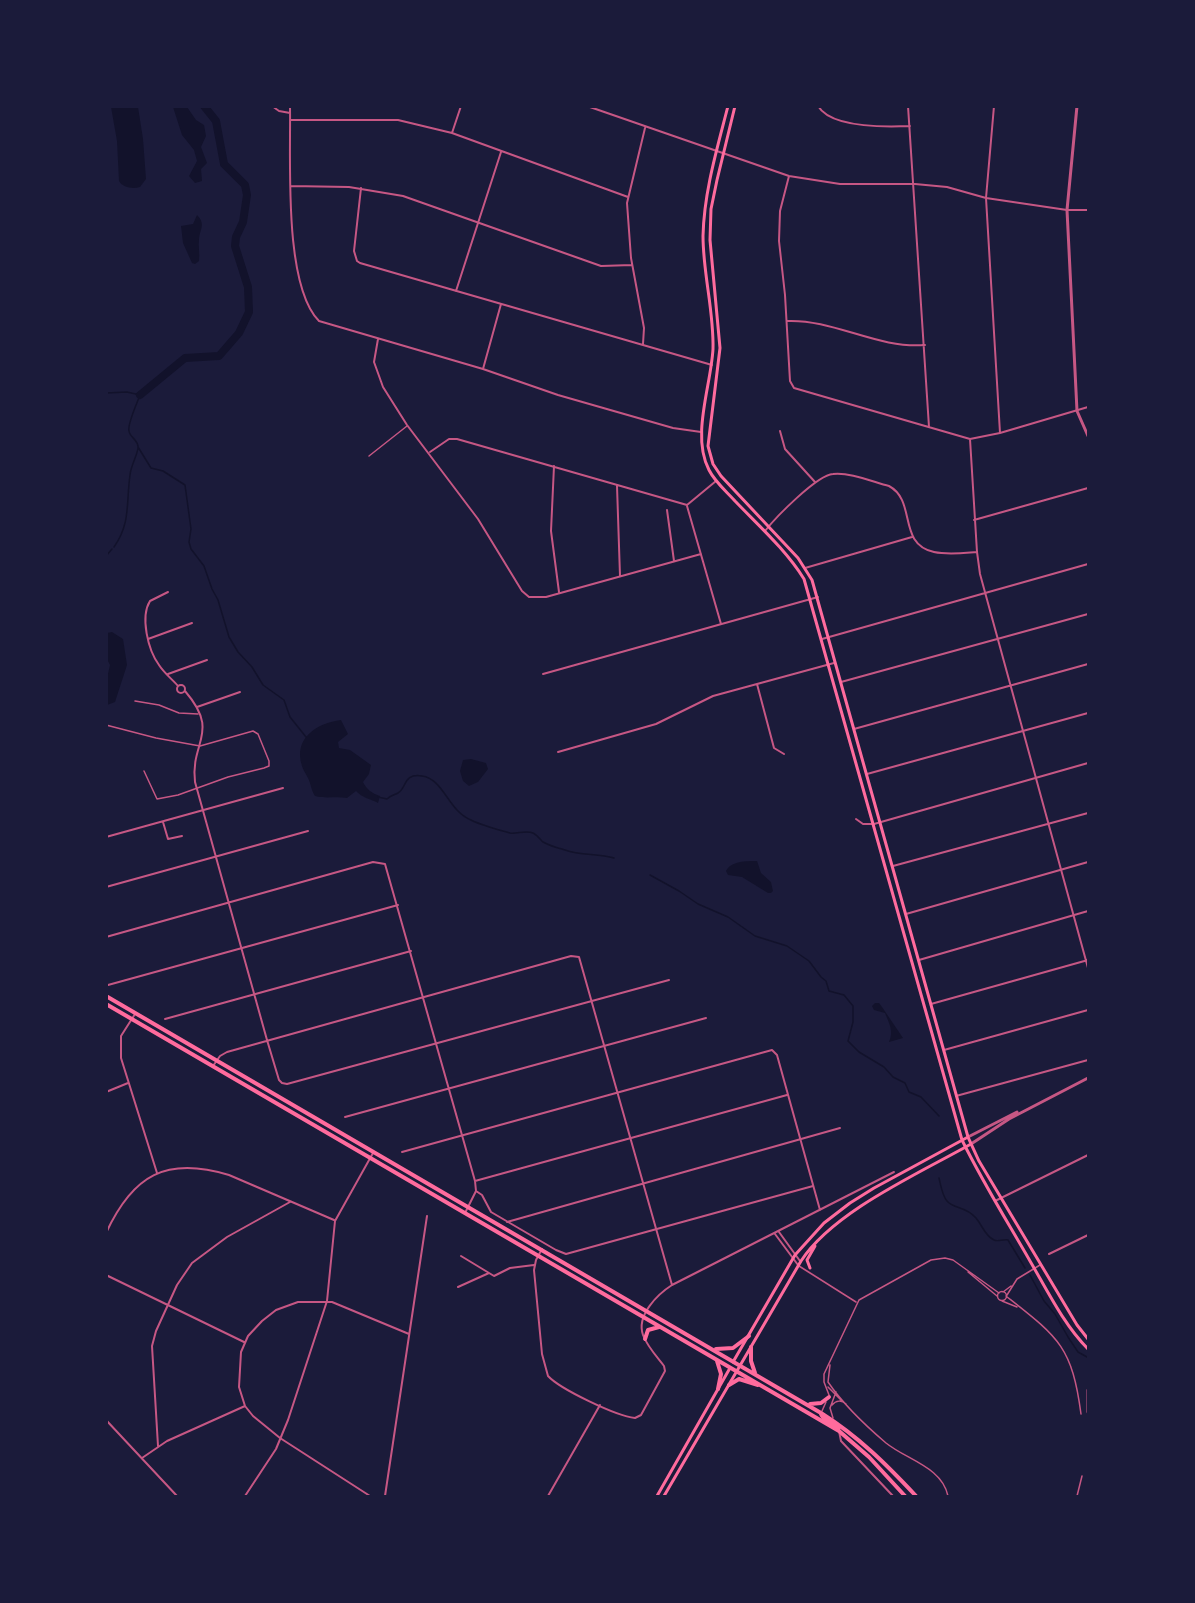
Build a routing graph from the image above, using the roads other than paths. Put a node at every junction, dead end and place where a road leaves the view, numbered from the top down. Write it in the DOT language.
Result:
graph roads {
  1 [pos="272,106"];
  2 [pos="290,106"];
  3 [pos="461,106"];
  4 [pos="587,106"];
  5 [pos="728,106"];
  6 [pos="735,106"];
  7 [pos="818,106"];
  8 [pos="908,106"];
  9 [pos="994,106"];
  10 [pos="1077,106"];
  11 [pos="290,113"];
  12 [pos="290,120"];
  13 [pos="910,126"];
  14 [pos="645,127"];
  15 [pos="452,134"];
  16 [pos="501,152"];
  17 [pos="717,152"];
  18 [pos="723,155"];
  19 [pos="789,176"];
  20 [pos="915,184"];
  21 [pos="291,186"];
  22 [pos="361,188"];
  23 [pos="628,197"];
  24 [pos="986,198"];
  25 [pos="1067,210"];
  26 [pos="1089,210"];
  27 [pos="478,222"];
  28 [pos="632,265"];
  29 [pos="456,291"];
  30 [pos="501,303"];
  31 [pos="787,321"];
  32 [pos="378,339"];
  33 [pos="643,344"];
  34 [pos="925,345"];
  35 [pos="712,365"];
  36 [pos="483,369"];
  37 [pos="1089,407"];
  38 [pos="1077,411"];
  39 [pos="407,425"];
  40 [pos="929,427"];
  41 [pos="780,431"];
  42 [pos="702,432"];
  43 [pos="1000,433"];
  44 [pos="1089,436"];
  45 [pos="970,439"];
  46 [pos="429,452"];
  47 [pos="369,456"];
  48 [pos="554,466"];
  49 [pos="716,481"];
  50 [pos="815,482"];
  51 [pos="617,485"];
  52 [pos="1089,488"];
  53 [pos="687,505"];
  54 [pos="667,510"];
  55 [pos="974,520"];
  56 [pos="769,527"];
  57 [pos="764,532"];
  58 [pos="912,537"];
  59 [pos="976,552"];
  60 [pos="701,554"];
  61 [pos="674,561"];
  62 [pos="1089,564"];
  63 [pos="805,568"];
  64 [pos="620,576"];
  65 [pos="168,592"];
  66 [pos="560,593"];
  67 [pos="985,593"];
  68 [pos="818,597"];
  69 [pos="811,599"];
  70 [pos="1089,614"];
  71 [pos="192,623"];
  72 [pos="721,624"];
  73 [pos="828,637"];
  74 [pos="148,639"];
  75 [pos="822,639"];
  76 [pos="998,639"];
  77 [pos="207,660"];
  78 [pos="836,662"];
  79 [pos="829,664"];
  80 [pos="1089,664"];
  81 [pos="168,674"];
  82 [pos="543,674"];
  83 [pos="841,682"];
  84 [pos="757,684"];
  85 [pos="1011,685"];
  86 [pos="178,687"];
  87 [pos="185,691"];
  88 [pos="240,692"];
  89 [pos="135,701"];
  90 [pos="197,707"];
  91 [pos="1089,713"];
  92 [pos="200,714"];
  93 [pos="106,725"];
  94 [pos="854,729"];
  95 [pos="1023,731"];
  96 [pos="200,746"];
  97 [pos="558,752"];
  98 [pos="784,754"];
  99 [pos="1089,763"];
  100 [pos="144,771"];
  101 [pos="867,774"];
  102 [pos="1036,777"];
  103 [pos="283,788"];
  104 [pos="197,789"];
  105 [pos="204,810"];
  106 [pos="1089,813"];
  107 [pos="856,819"];
  108 [pos="163,822"];
  109 [pos="881,822"];
  110 [pos="874,824"];
  111 [pos="1049,824"];
  112 [pos="308,831"];
  113 [pos="182,836"];
  114 [pos="106,837"];
  115 [pos="216,857"];
  116 [pos="1089,862"];
  117 [pos="893,866"];
  118 [pos="1062,870"];
  119 [pos="106,887"];
  120 [pos="229,902"];
  121 [pos="398,905"];
  122 [pos="1089,911"];
  123 [pos="906,914"];
  124 [pos="1075,915"];
  125 [pos="106,937"];
  126 [pos="242,948"];
  127 [pos="411,951"];
  128 [pos="919,960"];
  129 [pos="1088,961"];
  130 [pos="1089,968"];
  131 [pos="669,980"];
  132 [pos="108,985"];
  133 [pos="254,994"];
  134 [pos="106,996"];
  135 [pos="424,997"];
  136 [pos="593,1000"];
  137 [pos="106,1004"];
  138 [pos="931,1004"];
  139 [pos="1089,1010"];
  140 [pos="136,1012"];
  141 [pos="706,1018"];
  142 [pos="132,1019"];
  143 [pos="165,1019"];
  144 [pos="267,1040"];
  145 [pos="436,1043"];
  146 [pos="606,1046"];
  147 [pos="944,1050"];
  148 [pos="218,1059"];
  149 [pos="1089,1060"];
  150 [pos="213,1066"];
  151 [pos="1089,1078"];
  152 [pos="128,1083"];
  153 [pos="449,1089"];
  154 [pos="106,1092"];
  155 [pos="618,1092"];
  156 [pos="788,1095"];
  157 [pos="956,1096"];
  158 [pos="1030,1107"];
  159 [pos="345,1117"];
  160 [pos="840,1128"];
  161 [pos="462,1135"];
  162 [pos="968,1137"];
  163 [pos="631,1138"];
  164 [pos="800,1139"];
  165 [pos="962,1140"];
  166 [pos="971,1144"];
  167 [pos="965,1147"];
  168 [pos="375,1151"];
  169 [pos="402,1152"];
  170 [pos="1089,1155"];
  171 [pos="370,1158"];
  172 [pos="894,1172"];
  173 [pos="157,1173"];
  174 [pos="475,1181"];
  175 [pos="644,1183"];
  176 [pos="813,1186"];
  177 [pos="476,1191"];
  178 [pos="1001,1198"];
  179 [pos="995,1201"];
  180 [pos="290,1202"];
  181 [pos="469,1207"];
  182 [pos="820,1211"];
  183 [pos="465,1213"];
  184 [pos="427,1216"];
  185 [pos="335,1221"];
  186 [pos="507,1222"];
  187 [pos="657,1229"];
  188 [pos="779,1232"];
  189 [pos="106,1233"];
  190 [pos="775,1234"];
  191 [pos="1089,1235"];
  192 [pos="817,1241"];
  193 [pos="542,1249"];
  194 [pos="1049,1254"];
  195 [pos="538,1255"];
  196 [pos="795,1255"];
  197 [pos="461,1256"];
  198 [pos="792,1260"];
  199 [pos="801,1261"];
  200 [pos="534,1265"];
  201 [pos="1041,1265"];
  202 [pos="798,1266"];
  203 [pos="810,1268"];
  204 [pos="1034,1268"];
  205 [pos="489,1273"];
  206 [pos="106,1275"];
  207 [pos="817,1276"];
  208 [pos="672,1285"];
  209 [pos="1012,1286"];
  210 [pos="458,1287"];
  211 [pos="1003,1292"];
  212 [pos="998,1294"];
  213 [pos="1006,1296"];
  214 [pos="327,1301"];
  215 [pos="1002,1301"];
  216 [pos="857,1303"];
  217 [pos="168,1305"];
  218 [pos="1018,1307"];
  219 [pos="648,1310"];
  220 [pos="644,1317"];
  221 [pos="663,1328"];
  222 [pos="409,1334"];
  223 [pos="749,1336"];
  224 [pos="1089,1339"];
  225 [pos="645,1340"];
  226 [pos="244,1342"];
  227 [pos="752,1347"];
  228 [pos="712,1349"];
  229 [pos="1089,1349"];
  230 [pos="717,1359"];
  231 [pos="734,1361"];
  232 [pos="830,1364"];
  233 [pos="741,1366"];
  234 [pos="730,1367"];
  235 [pos="738,1372"];
  236 [pos="756,1374"];
  237 [pos="729,1385"];
  238 [pos="761,1385"];
  239 [pos="827,1386"];
  240 [pos="718,1389"];
  241 [pos="1089,1390"];
  242 [pos="836,1393"];
  243 [pos="829,1397"];
  244 [pos="843,1401"];
  245 [pos="807,1404"];
  246 [pos="600,1405"];
  247 [pos="245,1406"];
  248 [pos="849,1406"];
  249 [pos="830,1408"];
  250 [pos="1088,1412"];
  251 [pos="821,1413"];
  252 [pos="1081,1414"];
  253 [pos="106,1420"];
  254 [pos="835,1421"];
  255 [pos="839,1431"];
  256 [pos="280,1438"];
  257 [pos="158,1446"];
  258 [pos="142,1458"];
  259 [pos="1082,1476"];
  260 [pos="177,1497"];
  261 [pos="245,1497"];
  262 [pos="370,1497"];
  263 [pos="385,1497"];
  264 [pos="548,1497"];
  265 [pos="657,1497"];
  266 [pos="664,1497"];
  267 [pos="893,1497"];
  268 [pos="905,1497"];
  269 [pos="916,1497"];
  270 [pos="948,1497"];
  271 [pos="1077,1497"];
  1 -- 11 [label="street"];
  2 -- 11 [label="street"];
  3 -- 15 [label="street"];
  4 -- 14 [label="street"];
  5 -- 17 [label="main road"];
  6 -- 18 [label="main road"];
  7 -- 13 [label="street"];
  8 -- 13 [label="street"];
  9 -- 24 [label="street"];
  10 -- 25 [label="street"];
  11 -- 12 [label="street"];
  12 -- 15 [label="street"];
  12 -- 21 [label="street"];
  13 -- 20 [label="street"];
  14 -- 17 [label="street"];
  14 -- 23 [label="street"];
  15 -- 16 [label="street"];
  16 -- 23 [label="street"];
  16 -- 27 [label="street"];
  17 -- 18 [label="street"];
  17 -- 35 [label="main road"];
  18 -- 19 [label="street"];
  18 -- 56 [label="main road"];
  19 -- 20 [label="street"];
  19 -- 31 [label="street"];
  20 -- 24 [label="street"];
  20 -- 34 [label="street"];
  21 -- 22 [label="street"];
  21 -- 32 [label="street"];
  22 -- 27 [label="street"];
  22 -- 29 [label="street"];
  23 -- 28 [label="street"];
  24 -- 25 [label="street"];
  24 -- 43 [label="street"];
  25 -- 26 [label="street"];
  25 -- 38 [label="street"];
  27 -- 28 [label="street"];
  27 -- 29 [label="street"];
  28 -- 33 [label="street"];
  29 -- 30 [label="street"];
  30 -- 33 [label="street"];
  30 -- 36 [label="street"];
  31 -- 34 [label="street"];
  31 -- 40 [label="street"];
  32 -- 36 [label="street"];
  32 -- 39 [label="street"];
  33 -- 35 [label="street"];
  34 -- 40 [label="street"];
  35 -- 42 [label="main road"];
  36 -- 42 [label="street"];
  37 -- 38 [label="street"];
  38 -- 43 [label="street"];
  38 -- 44 [label="street"];
  39 -- 46 [label="street"];
  39 -- 47 [label="lane"];
  40 -- 45 [label="street"];
  41 -- 50 [label="street"];
  42 -- 49 [label="main road"];
  43 -- 45 [label="street"];
  45 -- 55 [label="street"];
  46 -- 48 [label="street"];
  46 -- 66 [label="street"];
  48 -- 51 [label="street"];
  48 -- 66 [label="street"];
  49 -- 53 [label="street"];
  49 -- 57 [label="main road"];
  50 -- 56 [label="street"];
  50 -- 58 [label="street"];
  51 -- 53 [label="street"];
  51 -- 64 [label="street"];
  52 -- 55 [label="street"];
  53 -- 60 [label="street"];
  54 -- 61 [label="street"];
  55 -- 59 [label="street"];
  56 -- 57 [label="street"];
  56 -- 63 [label="main road"];
  57 -- 69 [label="main road"];
  58 -- 59 [label="street"];
  58 -- 63 [label="street"];
  59 -- 67 [label="street"];
  60 -- 61 [label="street"];
  60 -- 72 [label="street"];
  61 -- 64 [label="street"];
  62 -- 67 [label="street"];
  63 -- 68 [label="main road"];
  64 -- 66 [label="street"];
  65 -- 74 [label="street"];
  67 -- 73 [label="street"];
  67 -- 76 [label="street"];
  68 -- 69 [label="street"];
  68 -- 73 [label="main road"];
  69 -- 72 [label="street"];
  69 -- 75 [label="main road"];
  70 -- 76 [label="street"];
  71 -- 74 [label="street"];
  72 -- 82 [label="street"];
  73 -- 75 [label="street"];
  73 -- 78 [label="main road"];
  74 -- 81 [label="street"];
  75 -- 79 [label="main road"];
  76 -- 83 [label="street"];
  76 -- 85 [label="street"];
  77 -- 81 [label="street"];
  78 -- 79 [label="street"];
  78 -- 83 [label="main road"];
  79 -- 84 [label="street"];
  79 -- 110 [label="main road"];
  80 -- 85 [label="street"];
  81 -- 86 [label="street"];
  83 -- 94 [label="main road"];
  84 -- 97 [label="street"];
  84 -- 98 [label="street"];
  85 -- 94 [label="street"];
  85 -- 95 [label="street"];
  86 -- 87 [label="street"];
  86 -- 87 [label="street"];
  87 -- 90 [label="street"];
  88 -- 90 [label="street"];
  89 -- 92 [label="lane"];
  90 -- 92 [label="street"];
  91 -- 95 [label="street"];
  92 -- 96 [label="street"];
  93 -- 96 [label="lane"];
  94 -- 101 [label="main road"];
  95 -- 101 [label="street"];
  95 -- 102 [label="street"];
  96 -- 104 [label="street"];
  96 -- 104 [label="lane"];
  99 -- 102 [label="street"];
  100 -- 104 [label="lane"];
  101 -- 109 [label="main road"];
  102 -- 109 [label="street"];
  102 -- 111 [label="street"];
  103 -- 105 [label="street"];
  104 -- 105 [label="street"];
  105 -- 108 [label="street"];
  105 -- 115 [label="street"];
  106 -- 111 [label="street"];
  107 -- 110 [label="street"];
  108 -- 113 [label="street"];
  108 -- 114 [label="street"];
  109 -- 110 [label="street"];
  109 -- 117 [label="main road"];
  110 -- 165 [label="main road"];
  111 -- 117 [label="street"];
  111 -- 118 [label="street"];
  112 -- 115 [label="street"];
  115 -- 119 [label="street"];
  115 -- 120 [label="street"];
  116 -- 118 [label="street"];
  117 -- 123 [label="main road"];
  118 -- 123 [label="street"];
  118 -- 124 [label="street"];
  120 -- 121 [label="street"];
  120 -- 125 [label="street"];
  120 -- 126 [label="street"];
  121 -- 126 [label="street"];
  121 -- 127 [label="street"];
  122 -- 124 [label="street"];
  123 -- 128 [label="main road"];
  124 -- 128 [label="street"];
  124 -- 129 [label="street"];
  126 -- 132 [label="street"];
  126 -- 133 [label="street"];
  127 -- 133 [label="street"];
  127 -- 135 [label="street"];
  128 -- 138 [label="main road"];
  129 -- 130 [label="street"];
  129 -- 138 [label="street"];
  131 -- 136 [label="street"];
  133 -- 143 [label="street"];
  133 -- 144 [label="street"];
  134 -- 140 [label="main road"];
  135 -- 136 [label="street"];
  135 -- 144 [label="street"];
  135 -- 145 [label="street"];
  136 -- 145 [label="street"];
  136 -- 146 [label="street"];
  137 -- 142 [label="main road"];
  138 -- 147 [label="main road"];
  139 -- 147 [label="street"];
  140 -- 142 [label="street"];
  140 -- 148 [label="main road"];
  141 -- 146 [label="street"];
  142 -- 150 [label="main road"];
  142 -- 152 [label="street"];
  144 -- 145 [label="street"];
  144 -- 148 [label="street"];
  145 -- 153 [label="street"];
  146 -- 153 [label="street"];
  146 -- 155 [label="street"];
  147 -- 157 [label="main road"];
  148 -- 150 [label="street"];
  148 -- 168 [label="main road"];
  149 -- 157 [label="street"];
  150 -- 171 [label="main road"];
  151 -- 158 [label="street"];
  152 -- 154 [label="street"];
  152 -- 173 [label="street"];
  153 -- 159 [label="street"];
  153 -- 161 [label="street"];
  155 -- 156 [label="street"];
  155 -- 161 [label="street"];
  155 -- 163 [label="street"];
  156 -- 163 [label="street"];
  156 -- 164 [label="street"];
  157 -- 162 [label="main road"];
  158 -- 162 [label="street"];
  158 -- 166 [label="street"];
  160 -- 164 [label="street"];
  161 -- 169 [label="street"];
  161 -- 174 [label="street"];
  162 -- 165 [label="main road"];
  162 -- 166 [label="main road"];
  163 -- 174 [label="street"];
  163 -- 175 [label="street"];
  164 -- 175 [label="street"];
  164 -- 176 [label="street"];
  165 -- 167 [label="main road"];
  165 -- 196 [label="main road"];
  166 -- 167 [label="main road"];
  166 -- 178 [label="main road"];
  167 -- 179 [label="main road"];
  167 -- 192 [label="main road"];
  168 -- 171 [label="street"];
  168 -- 181 [label="main road"];
  170 -- 178 [label="street"];
  171 -- 183 [label="main road"];
  171 -- 185 [label="street"];
  172 -- 182 [label="street"];
  173 -- 180 [label="street"];
  173 -- 189 [label="street"];
  174 -- 177 [label="street"];
  175 -- 186 [label="street"];
  175 -- 187 [label="street"];
  176 -- 182 [label="street"];
  176 -- 187 [label="street"];
  177 -- 181 [label="street"];
  177 -- 186 [label="street"];
  178 -- 179 [label="street"];
  178 -- 201 [label="main road"];
  179 -- 204 [label="main road"];
  180 -- 185 [label="street"];
  180 -- 217 [label="street"];
  181 -- 183 [label="street"];
  181 -- 193 [label="main road"];
  182 -- 188 [label="street"];
  183 -- 195 [label="main road"];
  184 -- 222 [label="street"];
  185 -- 214 [label="street"];
  186 -- 187 [label="street"];
  187 -- 208 [label="street"];
  188 -- 190 [label="street"];
  188 -- 196 [label="street"];
  190 -- 198 [label="street"];
  190 -- 208 [label="street"];
  191 -- 194 [label="street"];
  192 -- 199 [label="main road"];
  192 -- 203 [label="main road"];
  193 -- 195 [label="street"];
  193 -- 219 [label="main road"];
  195 -- 200 [label="street"];
  195 -- 220 [label="main road"];
  196 -- 198 [label="main road"];
  196 -- 199 [label="street"];
  197 -- 205 [label="street"];
  198 -- 202 [label="street"];
  198 -- 223 [label="main road"];
  199 -- 202 [label="main road"];
  199 -- 203 [label="lane"];
  200 -- 205 [label="street"];
  200 -- 246 [label="street"];
  201 -- 204 [label="lane"];
  201 -- 224 [label="main road"];
  202 -- 207 [label="lane"];
  202 -- 227 [label="main road"];
  203 -- 207 [label="lane"];
  204 -- 209 [label="lane"];
  204 -- 229 [label="main road"];
  205 -- 210 [label="street"];
  206 -- 217 [label="street"];
  207 -- 216 [label="lane"];
  208 -- 219 [label="street"];
  209 -- 211 [label="lane"];
  209 -- 213 [label="lane"];
  211 -- 212 [label="lane"];
  211 -- 213 [label="lane"];
  212 -- 215 [label="lane"];
  212 -- 216 [label="lane"];
  213 -- 215 [label="lane"];
  213 -- 218 [label="lane"];
  214 -- 222 [label="street"];
  214 -- 226 [label="street"];
  214 -- 256 [label="street"];
  215 -- 218 [label="lane"];
  216 -- 232 [label="lane"];
  217 -- 226 [label="street"];
  217 -- 257 [label="street"];
  218 -- 252 [label="lane"];
  219 -- 220 [label="street"];
  219 -- 228 [label="main road"];
  220 -- 221 [label="main road"];
  220 -- 225 [label="street"];
  221 -- 225 [label="main road"];
  221 -- 230 [label="main road"];
  222 -- 263 [label="street"];
  223 -- 228 [label="main road"];
  223 -- 231 [label="main road"];
  225 -- 246 [label="street"];
  226 -- 247 [label="street"];
  227 -- 233 [label="main road"];
  227 -- 236 [label="main road"];
  228 -- 231 [label="main road"];
  230 -- 234 [label="main road"];
  230 -- 240 [label="main road"];
  231 -- 233 [label="main road"];
  231 -- 234 [label="main road"];
  232 -- 239 [label="lane"];
  232 -- 242 [label="lane"];
  233 -- 235 [label="main road"];
  233 -- 236 [label="main road"];
  234 -- 235 [label="main road"];
  234 -- 240 [label="main road"];
  235 -- 237 [label="main road"];
  235 -- 238 [label="main road"];
  236 -- 245 [label="main road"];
  237 -- 238 [label="main road"];
  237 -- 266 [label="main road"];
  238 -- 255 [label="main road"];
  239 -- 242 [label="lane"];
  239 -- 243 [label="lane"];
  240 -- 265 [label="main road"];
  241 -- 250 [label="street"];
  242 -- 244 [label="lane"];
  242 -- 248 [label="lane"];
  242 -- 249 [label="lane"];
  243 -- 245 [label="main road"];
  243 -- 251 [label="lane"];
  244 -- 248 [label="lane"];
  244 -- 249 [label="lane"];
  245 -- 251 [label="main road"];
  246 -- 264 [label="street"];
  247 -- 256 [label="street"];
  247 -- 257 [label="street"];
  248 -- 270 [label="lane"];
  249 -- 254 [label="lane"];
  251 -- 254 [label="main road"];
  251 -- 255 [label="main road"];
  253 -- 258 [label="street"];
  254 -- 269 [label="main road"];
  255 -- 267 [label="street"];
  255 -- 268 [label="main road"];
  256 -- 261 [label="street"];
  256 -- 262 [label="street"];
  257 -- 258 [label="street"];
  258 -- 260 [label="street"];
  259 -- 271 [label="lane"];
}
